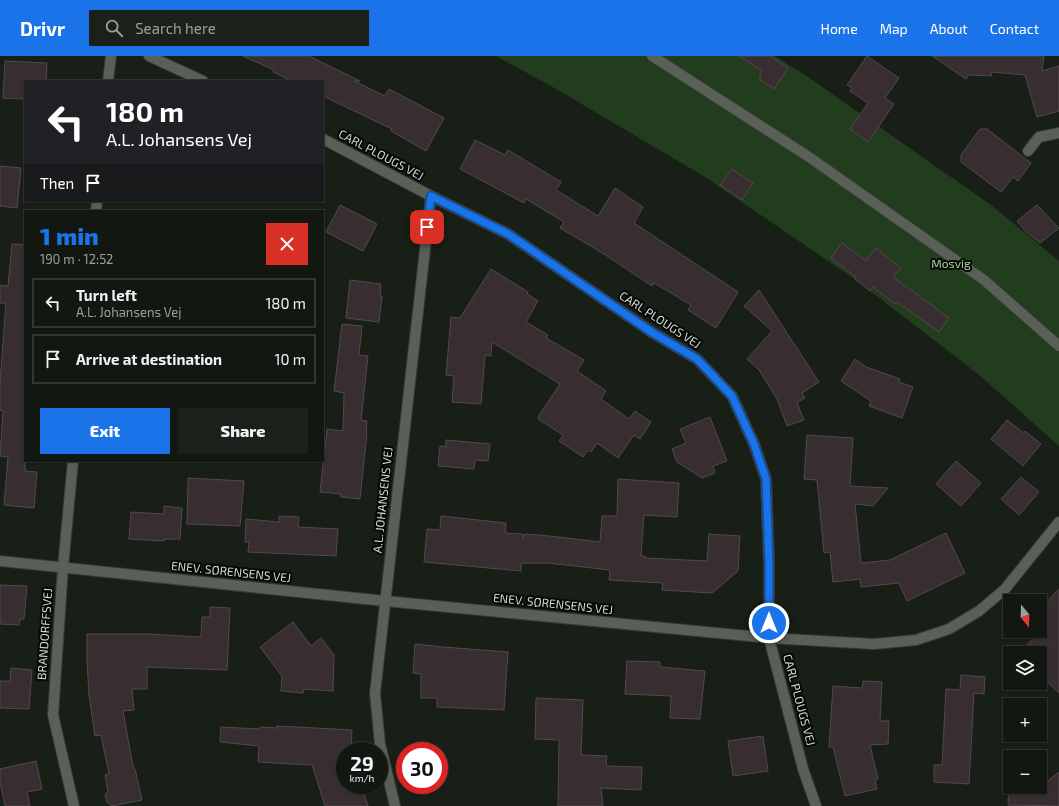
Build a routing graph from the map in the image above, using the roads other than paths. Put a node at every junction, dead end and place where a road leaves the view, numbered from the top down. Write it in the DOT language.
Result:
graph roads {
  1 [pos="111,56"];
  2 [pos="148,56"];
  3 [pos="652,56"];
  4 [pos="108,80"];
  5 [pos="201,80"];
  6 [pos="1059,133"];
  7 [pos="324,140"];
  8 [pos="1028,151"];
  9 [pos="431,196"];
  10 [pos="1059,346"];
  11 [pos="73,462"];
  12 [pos="1059,522"];
  13 [pos="0,561"];
  14 [pos="63,567"];
  15 [pos="385,601"];
  16 [pos="769,638"];
  17 [pos="74,806"];
  18 [pos="395,806"];
  19 [pos="816,806"];
  1 -- 4 [label="street"];
  2 -- 5 [label="street"];
  3 -- 10 [label="street"];
  6 -- 8 [label="street"];
  7 -- 9 [label="street, CARL PLOUGS VEJ"];
  9 -- 15 [label="street, A.L. JOHANSENS VEJ"];
  9 -- 16 [label="street, CARL PLOUGS VEJ"];
  11 -- 14 [label="street, BRANDORFFSVEJ"];
  12 -- 16 [label="street, ENEV. SØRENSENS VEJ"];
  13 -- 14 [label="street, ENEV. SØRENSENS VEJ"];
  14 -- 15 [label="street, ENEV. SØRENSENS VEJ"];
  14 -- 17 [label="street, BRANDORFFSVEJ"];
  15 -- 16 [label="street, ENEV. SØRENSENS VEJ"];
  15 -- 18 [label="street, A.L. JOHANSENS VEJ"];
  16 -- 19 [label="street, CARL PLOUGS VEJ"];
}
